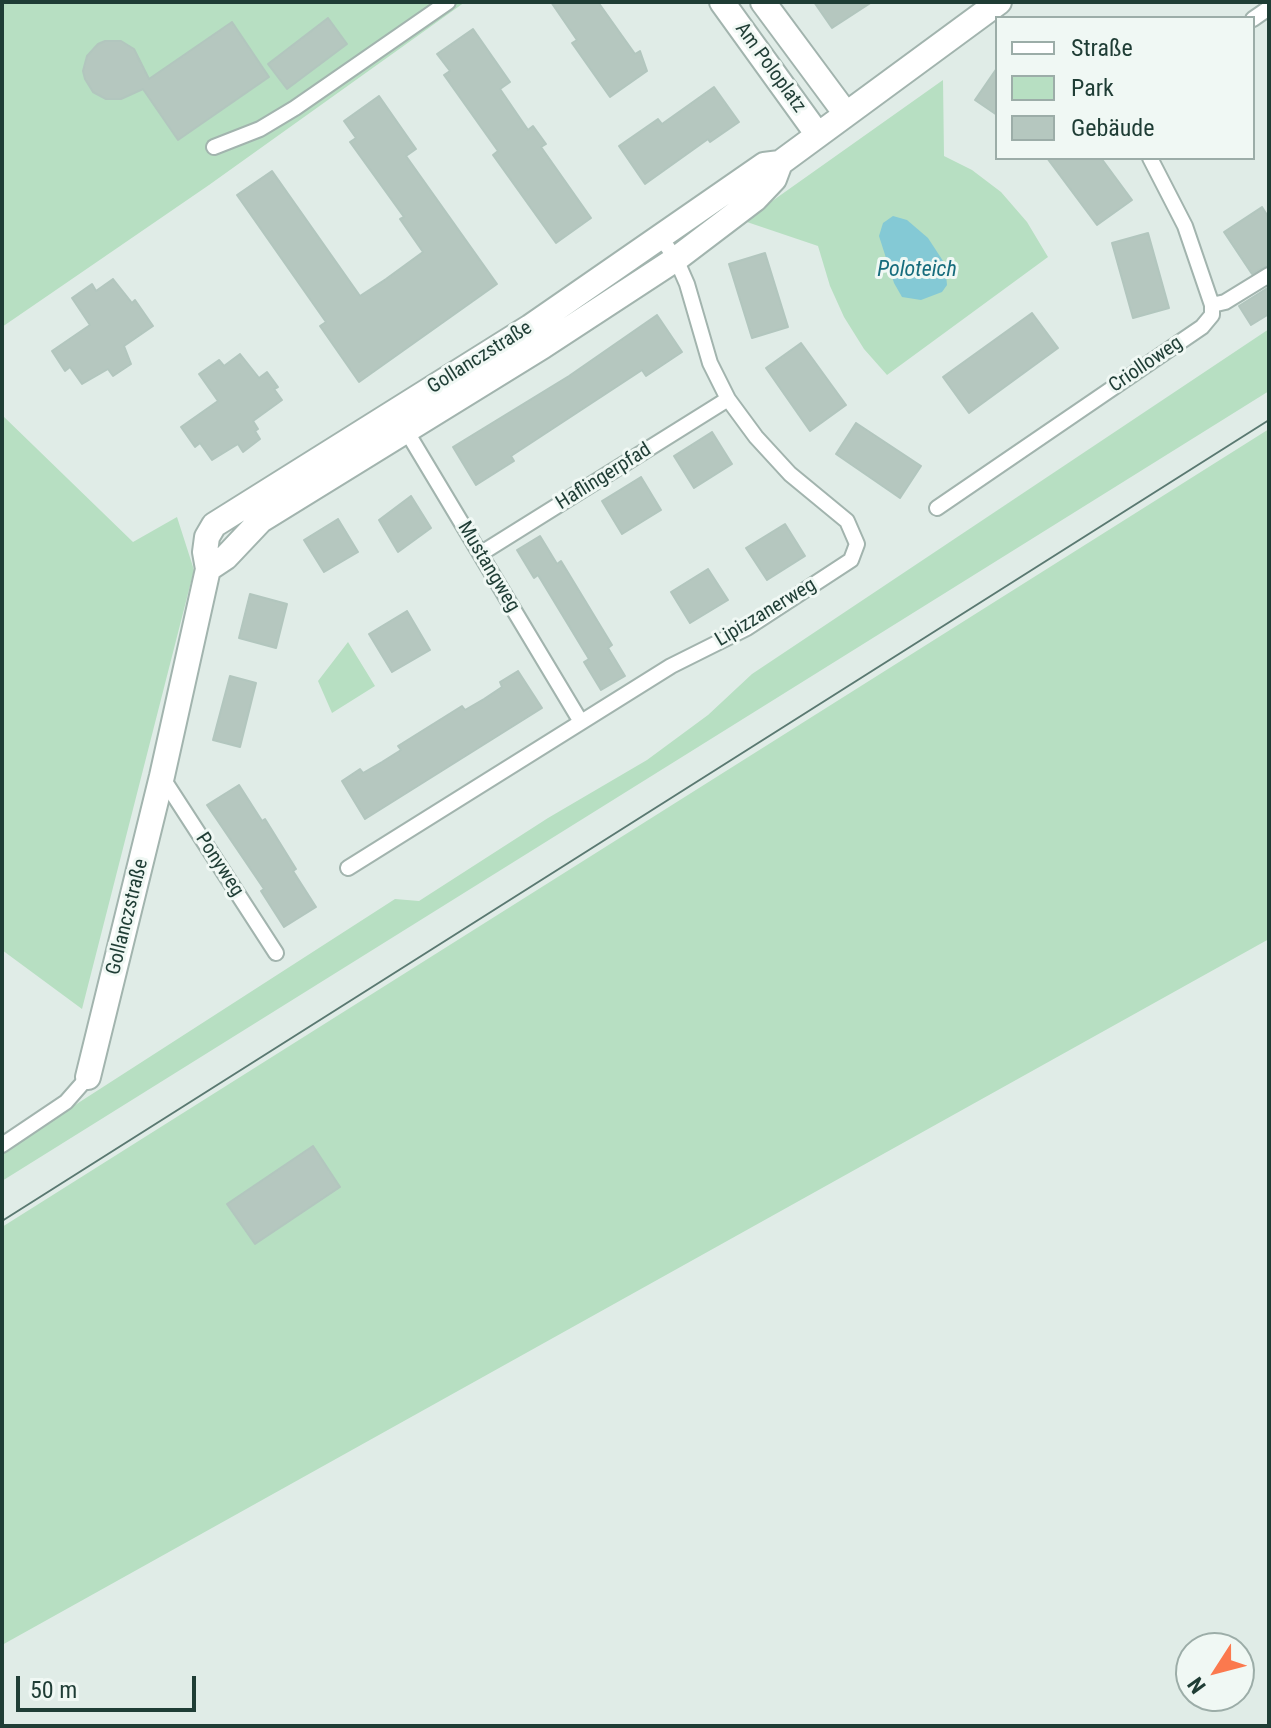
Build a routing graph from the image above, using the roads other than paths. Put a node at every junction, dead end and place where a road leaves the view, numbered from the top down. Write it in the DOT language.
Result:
graph roads {
  1 [pos="448,2"];
  2 [pos="722,2"];
  3 [pos="763,2"];
  4 [pos="992,13"];
  5 [pos="846,114"];
  6 [pos="818,135"];
  7 [pos="214,147"];
  8 [pos="1151,160"];
  9 [pos="780,163"];
  10 [pos="661,238"];
  11 [pos="676,259"];
  12 [pos="1269,275"];
  13 [pos="1212,305"];
  14 [pos="728,399"];
  15 [pos="401,422"];
  16 [pos="937,508"];
  17 [pos="480,554"];
  18 [pos="581,722"];
  19 [pos="162,776"];
  20 [pos="348,868"];
  21 [pos="276,953"];
  22 [pos="88,1077"];
  23 [pos="2,1145"];
  1 -- 7 [label="lane"];
  2 -- 6 [label="street, Am Poloplatz"];
  3 -- 5 [label="street, Am Poloplatz"];
  4 -- 5 [label="street, Gollanczstraße"];
  5 -- 6 [label="street, Gollanczstraße"];
  6 -- 9 [label="street, Gollanczstraße"];
  8 -- 13 [label="lane"];
  9 -- 10 [label="street, Gollanczstraße"];
  9 -- 11 [label="street, Gollanczstraße"];
  10 -- 11 [label="lane, Lipizzanerweg"];
  10 -- 15 [label="street, Gollanczstraße"];
  11 -- 14 [label="lane, Lipizzanerweg"];
  11 -- 15 [label="street, Gollanczstraße"];
  12 -- 13 [label="lane"];
  13 -- 16 [label="lane, Criolloweg"];
  14 -- 17 [label="lane, Haflingerpfad"];
  14 -- 18 [label="lane, Lipizzanerweg"];
  15 -- 17 [label="lane, Mustangweg"];
  15 -- 19 [label="street, Gollanczstraße"];
  17 -- 18 [label="lane, Mustangweg"];
  18 -- 20 [label="lane, Lipizzanerweg"];
  19 -- 21 [label="lane, Ponyweg"];
  19 -- 22 [label="street, Gollanczstraße"];
  22 -- 23 [label="lane"];
}
